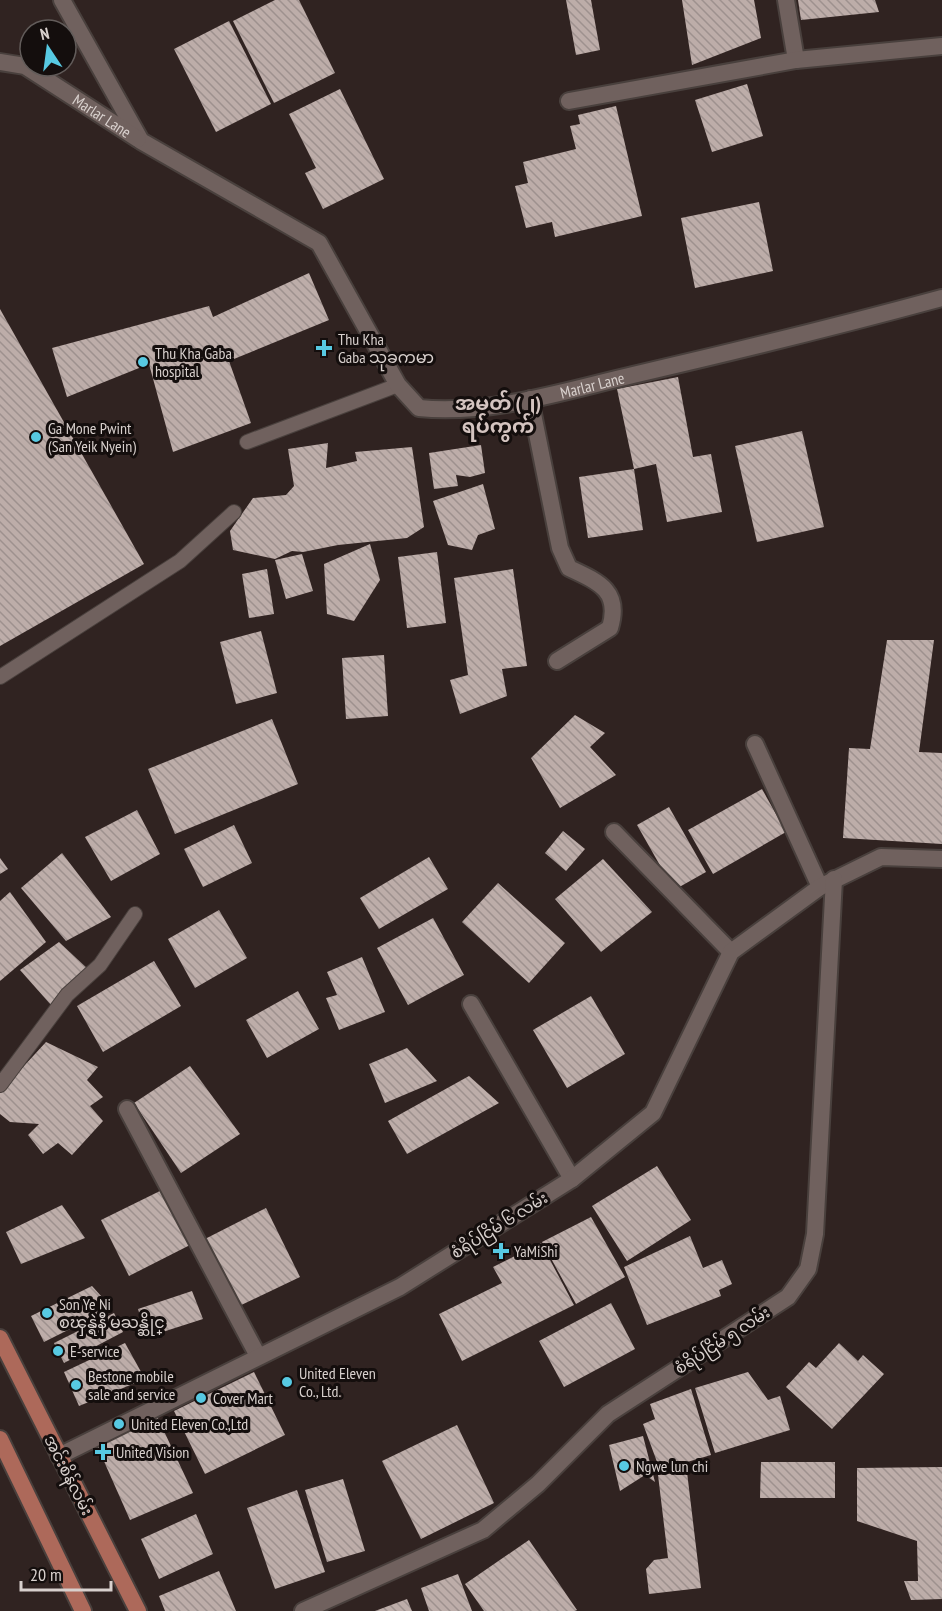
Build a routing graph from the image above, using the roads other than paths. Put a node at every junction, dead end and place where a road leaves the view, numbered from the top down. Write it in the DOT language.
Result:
graph roads {
  1 [pos="62,0"];
  2 [pos="786,0"];
  3 [pos="942,46"];
  4 [pos="796,60"];
  5 [pos="0,62"];
  6 [pos="569,102"];
  7 [pos="141,141"];
  8 [pos="942,298"];
  9 [pos="398,385"];
  10 [pos="530,399"];
  11 [pos="248,441"];
  12 [pos="234,512"];
  13 [pos="557,661"];
  14 [pos="0,677"];
  15 [pos="756,744"];
  16 [pos="614,832"];
  17 [pos="942,859"];
  18 [pos="827,883"];
  19 [pos="135,914"];
  20 [pos="732,952"];
  21 [pos="471,1004"];
  22 [pos="0,1085"];
  23 [pos="127,1109"];
  24 [pos="572,1179"];
  25 [pos="0,1338"];
  26 [pos="258,1356"];
  27 [pos="0,1439"];
  28 [pos="59,1456"];
  29 [pos="83,1611"];
  30 [pos="138,1611"];
  31 [pos="303,1611"];
  1 -- 7 [label="street, Marlar Lane"];
  2 -- 4 [label="street"];
  3 -- 4 [label="street"];
  4 -- 6 [label="street"];
  5 -- 7 [label="street, Marlar Lane"];
  7 -- 9 [label="street, Marlar Lane"];
  8 -- 10 [label="street, Marlar Lane"];
  9 -- 10 [label="street, Marlar Lane"];
  9 -- 11 [label="lane"];
  10 -- 13 [label="street"];
  12 -- 14 [label="lane"];
  15 -- 18 [label="street"];
  16 -- 20 [label="street"];
  17 -- 18 [label="street, စံရိပ်ငြိမ် ၆ လမ်း"];
  18 -- 20 [label="street, စံရိပ်ငြိမ် ၆ လမ်း"];
  18 -- 31 [label="street, စံရိပ်ငြိမ် ၅ လမ်း"];
  19 -- 22 [label="lane"];
  20 -- 24 [label="street, စံရိပ်ငြိမ် ၆ လမ်း"];
  21 -- 24 [label="street"];
  23 -- 26 [label="street"];
  24 -- 26 [label="street, စံရိပ်ငြိမ် ၆ လမ်း"];
  25 -- 28 [label="main road, အင်းစိန်လမ်း"];
  26 -- 28 [label="street, စံရိပ်ငြိမ် ၆ လမ်း"];
  27 -- 29 [label="main road"];
  28 -- 30 [label="main road, အင်းစိန်လမ်း"];
}
